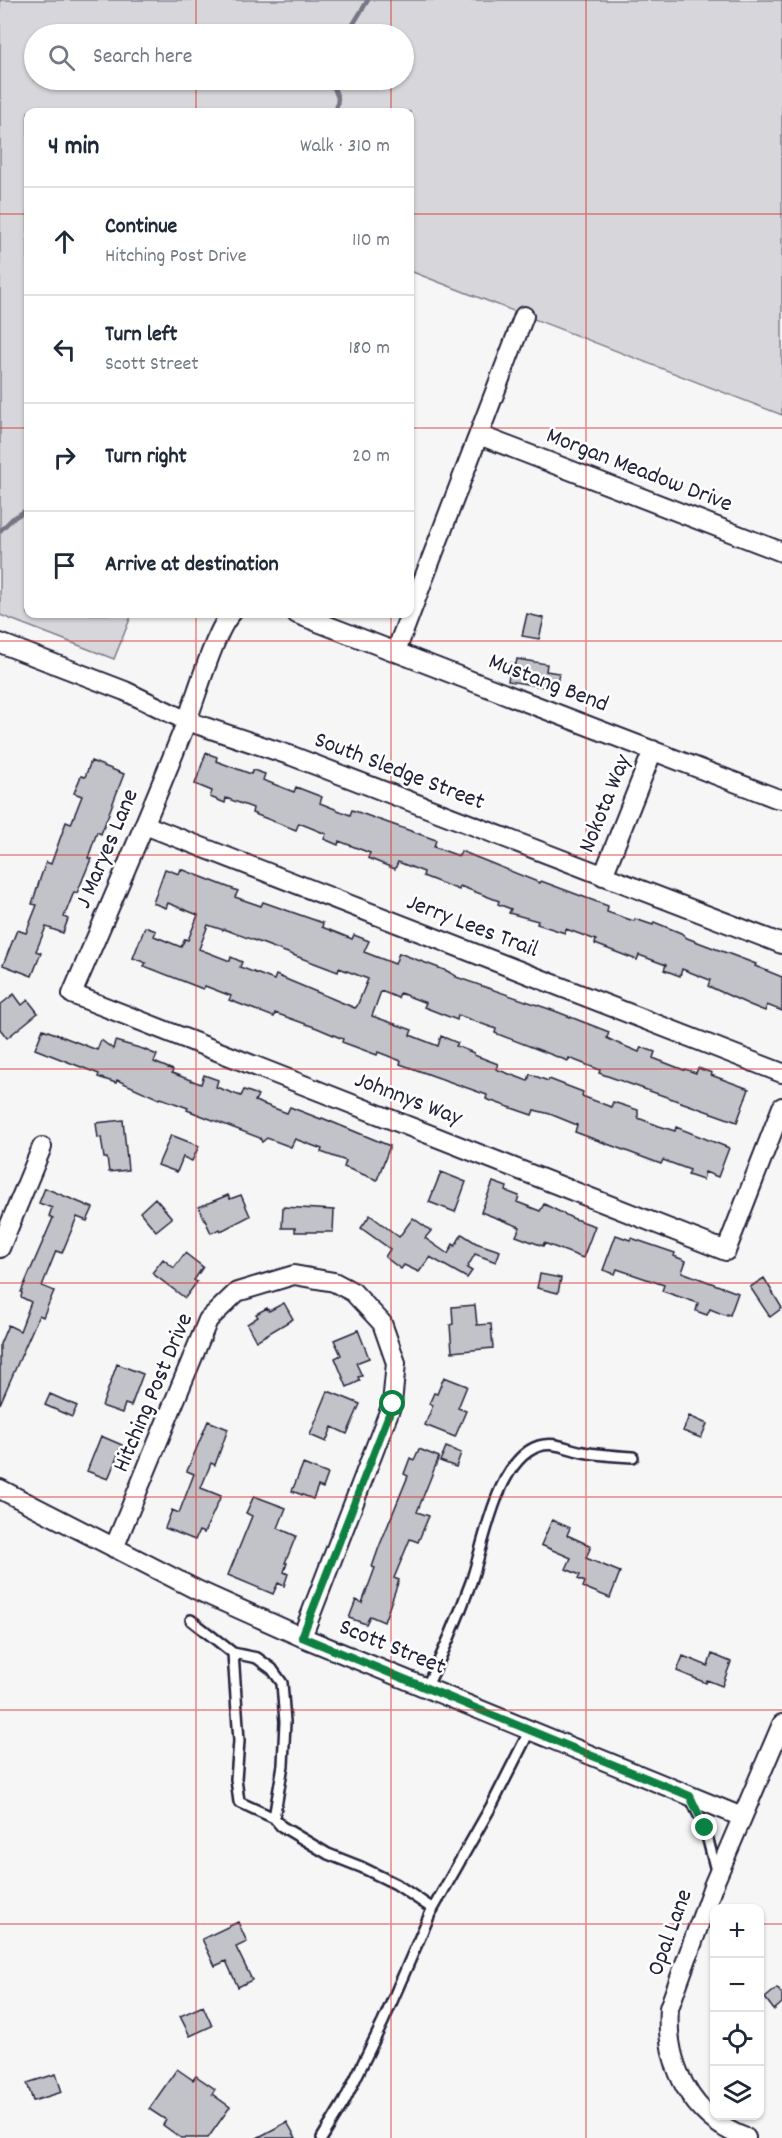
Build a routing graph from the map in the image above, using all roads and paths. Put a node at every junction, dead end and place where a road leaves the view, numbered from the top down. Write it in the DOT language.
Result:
graph roads {
  1 [pos="525,316"];
  2 [pos="479,435"];
  3 [pos="782,552"];
  4 [pos="414,604"];
  5 [pos="228,618"];
  6 [pos="308,618"];
  7 [pos="409,618"];
  8 [pos="0,643"];
  9 [pos="396,651"];
  10 [pos="187,721"];
  11 [pos="653,750"];
  12 [pos="782,799"];
  13 [pos="145,825"];
  14 [pos="603,876"];
  15 [pos="782,944"];
  16 [pos="72,994"];
  17 [pos="782,1073"];
  18 [pos="782,1107"];
  19 [pos="42,1147"];
  20 [pos="0,1248"];
  21 [pos="633,1457"];
  22 [pos="0,1489"];
  23 [pos="114,1548"];
  24 [pos="191,1620"];
  25 [pos="302,1637"];
  26 [pos="233,1653"];
  27 [pos="426,1688"];
  28 [pos="782,1724"];
  29 [pos="530,1730"];
  30 [pos="690,1796"];
  31 [pos="742,1816"];
  32 [pos="273,1818"];
  33 [pos="717,1877"];
  34 [pos="433,1909"];
  35 [pos="322,2138"];
  36 [pos="746,2138"];
  1 -- 2 [label="street"];
  2 -- 3 [label="street, Morgan Meadow Drive"];
  2 -- 4 [label="street"];
  5 -- 10 [label="street"];
  6 -- 9 [label="street, Mustang Bend"];
  7 -- 9 [label="street"];
  8 -- 10 [label="street, South Sledge Street"];
  9 -- 11 [label="street, Mustang Bend"];
  10 -- 13 [label="street, J Maryes Lane"];
  10 -- 14 [label="street, South Sledge Street"];
  11 -- 12 [label="street, Mustang Bend"];
  11 -- 14 [label="street, Nokota Way"];
  13 -- 16 [label="street, J Maryes Lane"];
  13 -- 17 [label="street, Jerry Lees Trail"];
  14 -- 15 [label="street, South Sledge Street"];
  16 -- 18 [label="street, Johnnys Way"];
  19 -- 20 [label="street"];
  21 -- 27 [label="lane"];
  22 -- 23 [label="street, Scott Street"];
  23 -- 25 [label="street, Scott Street"];
  23 -- 25 [label="street, Hitching Post Drive"];
  24 -- 26 [label="lane"];
  25 -- 27 [label="street, Scott Street"];
  26 -- 32 [label="lane"];
  26 -- 32 [label="lane"];
  27 -- 29 [label="street, Scott Street"];
  28 -- 31 [label="street, Opal Lane"];
  29 -- 30 [label="street, Scott Street"];
  29 -- 34 [label="lane"];
  30 -- 31 [label="street, Scott Street"];
  30 -- 33 [label="lane"];
  31 -- 33 [label="street, Opal Lane"];
  32 -- 34 [label="lane"];
  33 -- 36 [label="street, Opal Lane"];
  34 -- 35 [label="lane"];
}
